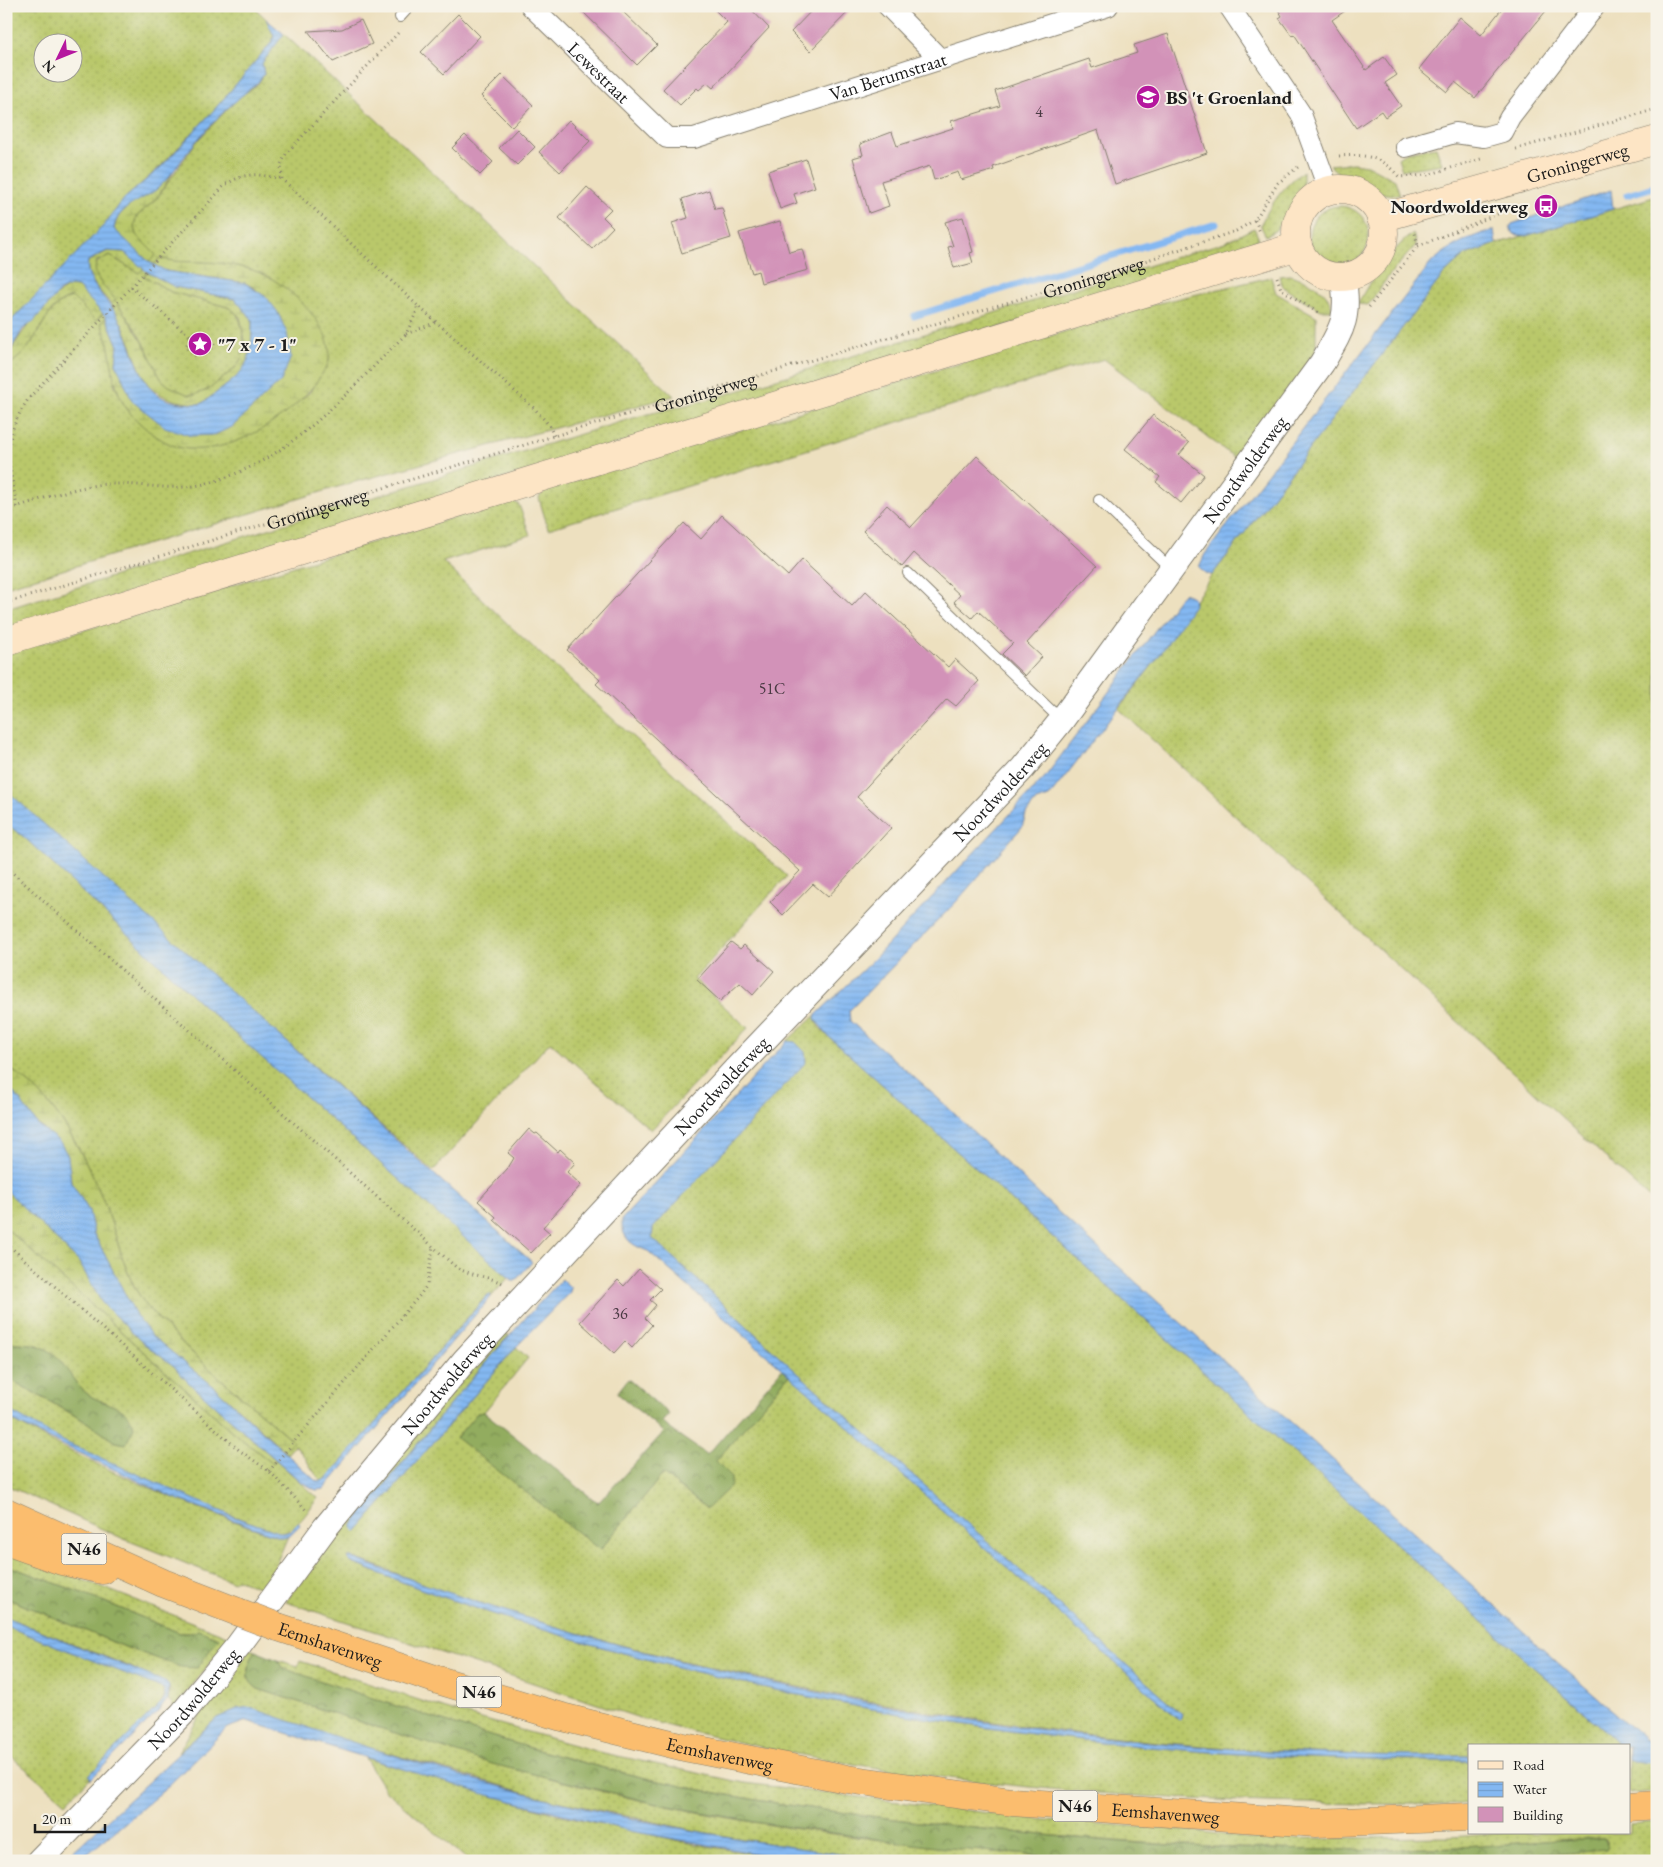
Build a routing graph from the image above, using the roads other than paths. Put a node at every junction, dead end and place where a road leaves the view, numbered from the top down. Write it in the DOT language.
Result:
graph roads {
  1 [pos="410,6"];
  2 [pos="531,6"];
  3 [pos="888,6"];
  4 [pos="1108,6"];
  5 [pos="1229,6"];
  6 [pos="1595,6"];
  7 [pos="400,17"];
  8 [pos="940,59"];
  9 [pos="667,138"];
  10 [pos="1657,140"];
  11 [pos="1406,147"];
  12 [pos="1329,191"];
  13 [pos="1381,218"];
  14 [pos="1298,246"];
  15 [pos="1343,277"];
  16 [pos="1098,500"];
  17 [pos="1172,570"];
  18 [pos="908,573"];
  19 [pos="6,641"];
  20 [pos="1061,721"];
  21 [pos="6,1512"];
  22 [pos="6,1541"];
  23 [pos="164,1583"];
  24 [pos="1657,1805"];
  25 [pos="1630,1807"];
  26 [pos="1468,1817"];
  27 [pos="39,1861"];
  1 -- 7 [label="lane"];
  2 -- 9 [label="street, Lewestraat"];
  3 -- 8 [label="street"];
  4 -- 8 [label="street, Van Berumstraat"];
  5 -- 12 [label="street"];
  6 -- 11 [label="street"];
  8 -- 9 [label="street, Van Berumstraat"];
  10 -- 13 [label="main road, Groningerweg"];
  12 -- 13 [label="main road"];
  12 -- 14 [label="main road"];
  13 -- 15 [label="main road"];
  14 -- 15 [label="main road"];
  14 -- 19 [label="main road, Groningerweg"];
  15 -- 17 [label="street, Noordwolderweg"];
  16 -- 17 [label="lane"];
  17 -- 20 [label="street, Noordwolderweg"];
  18 -- 20 [label="lane"];
  20 -- 27 [label="street, Noordwolderweg"];
  21 -- 23 [label="highway, Eemshavenweg / N46"];
  22 -- 23 [label="highway, N46"];
  23 -- 26 [label="highway, Eemshavenweg / N46, bridge"];
  24 -- 25 [label="highway"];
}
